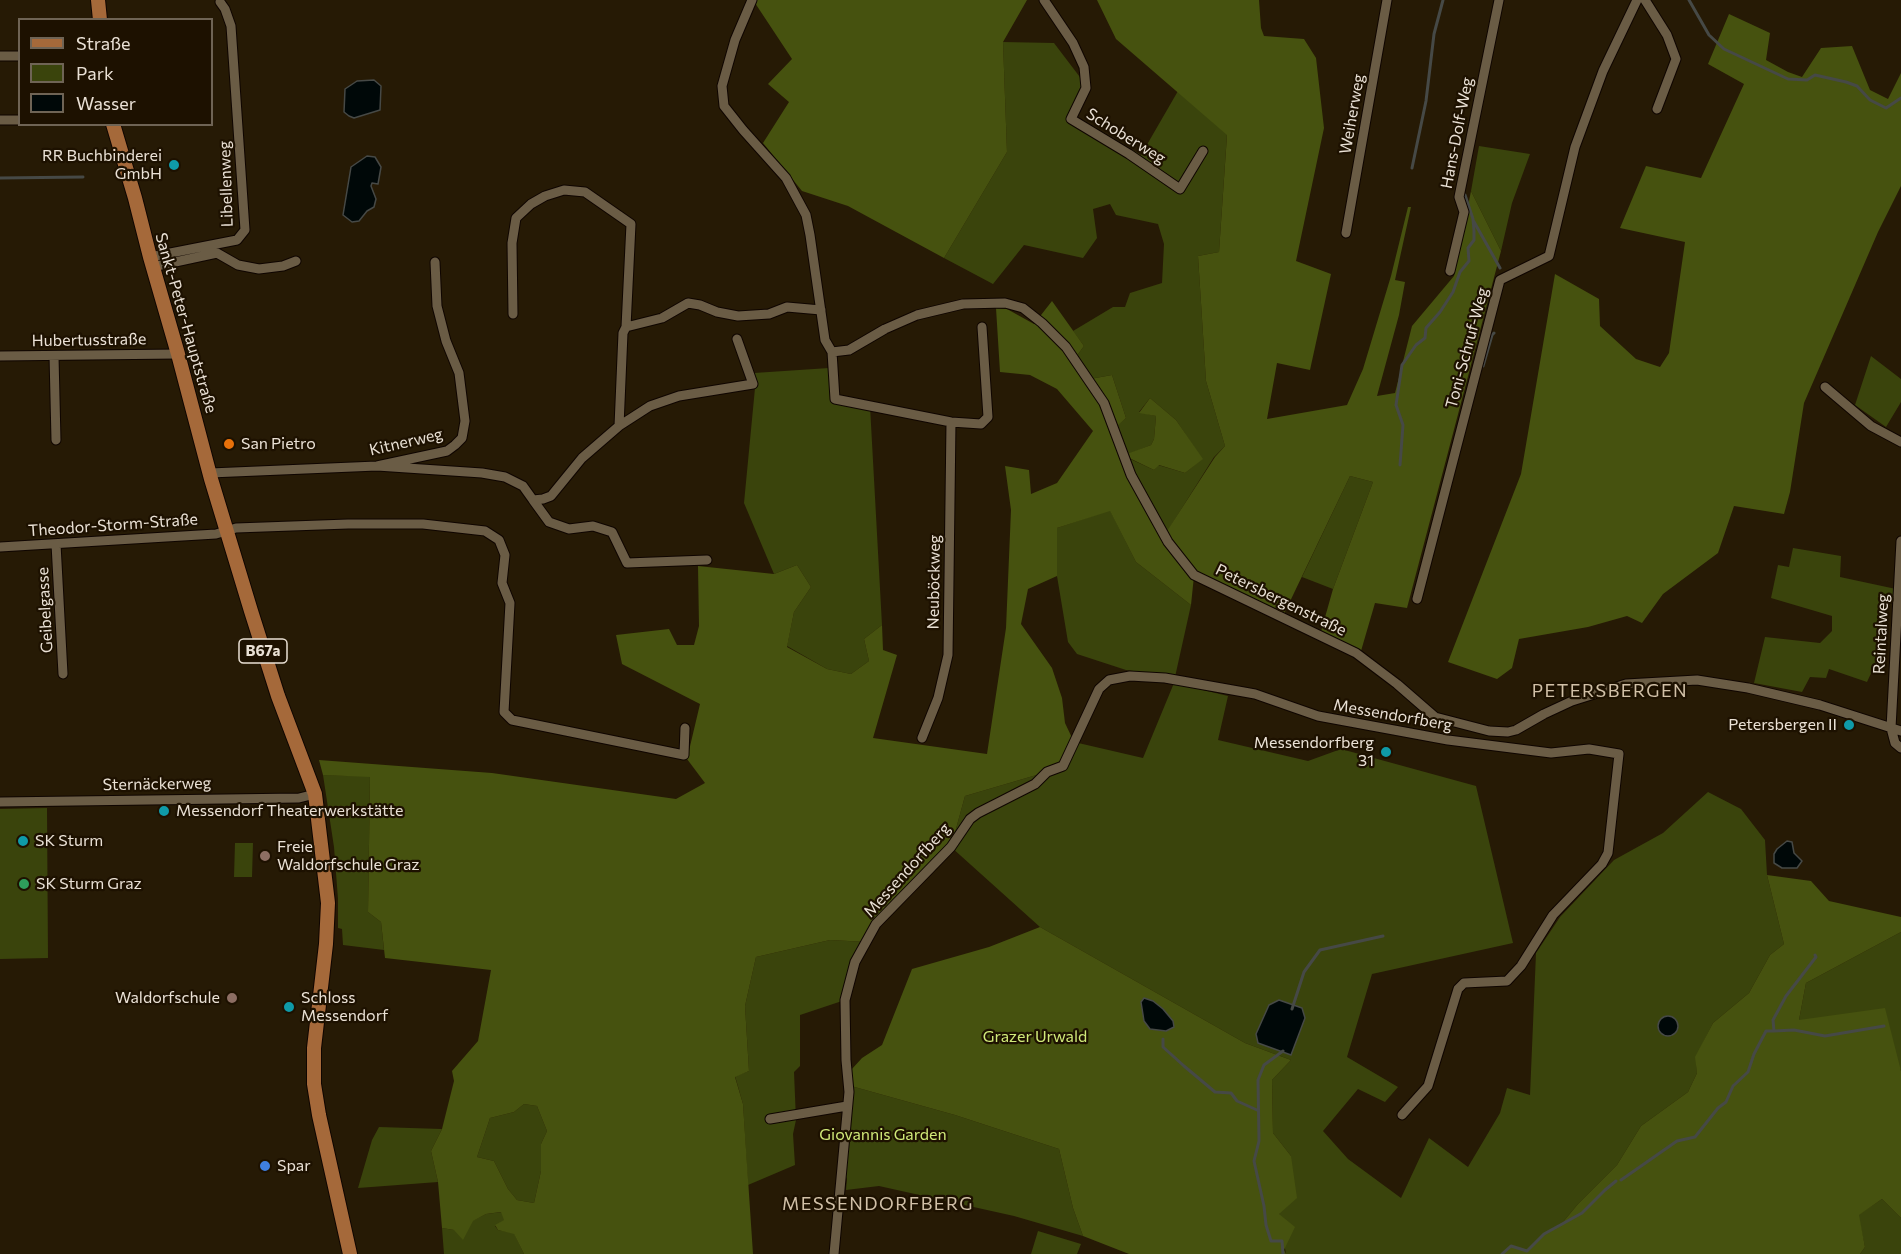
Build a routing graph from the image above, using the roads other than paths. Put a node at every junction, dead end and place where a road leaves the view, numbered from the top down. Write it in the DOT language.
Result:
graph roads {
  1 [pos="98,0"];
  2 [pos="752,0"];
  3 [pos="1044,0"];
  4 [pos="1387,0"];
  5 [pos="1499,0"];
  6 [pos="1637,0"];
  7 [pos="1645,0"];
  8 [pos="220,2"];
  9 [pos="100,18"];
  10 [pos="0,56"];
  11 [pos="18,56"];
  12 [pos="1658,109"];
  13 [pos="0,120"];
  14 [pos="18,120"];
  15 [pos="114,126"];
  16 [pos="1203,151"];
  17 [pos="1346,233"];
  18 [pos="296,261"];
  19 [pos="151,262"];
  20 [pos="435,262"];
  21 [pos="1450,271"];
  22 [pos="820,310"];
  23 [pos="513,314"];
  24 [pos="626,327"];
  25 [pos="982,327"];
  26 [pos="737,339"];
  27 [pos="832,352"];
  28 [pos="178,354"];
  29 [pos="0,356"];
  30 [pos="54,356"];
  31 [pos="1825,387"];
  32 [pos="951,422"];
  33 [pos="619,426"];
  34 [pos="56,440"];
  35 [pos="1901,442"];
  36 [pos="377,466"];
  37 [pos="210,473"];
  38 [pos="533,500"];
  39 [pos="227,531"];
  40 [pos="1901,541"];
  41 [pos="56,544"];
  42 [pos="0,547"];
  43 [pos="707,560"];
  44 [pos="1418,599"];
  45 [pos="63,674"];
  46 [pos="685,728"];
  47 [pos="1891,728"];
  48 [pos="1901,731"];
  49 [pos="1501,732"];
  50 [pos="922,738"];
  51 [pos="1500,747"];
  52 [pos="1901,748"];
  53 [pos="315,794"];
  54 [pos="0,802"];
  55 [pos="847,1106"];
  56 [pos="1402,1115"];
  57 [pos="770,1119"];
  58 [pos="350,1254"];
  59 [pos="834,1254"];
  1 -- 9 [label="main road"];
  2 -- 22 [label="street"];
  3 -- 16 [label="street, Schoberweg"];
  4 -- 17 [label="street, Weiherweg"];
  5 -- 21 [label="street, Hans-Dolf-Weg"];
  6 -- 44 [label="street, Toni-Schruf-Weg"];
  7 -- 12 [label="street"];
  8 -- 19 [label="street, Libellenweg"];
  10 -- 11 [label="street"];
  13 -- 14 [label="street"];
  15 -- 19 [label="main road, Sankt-Peter-Hauptstraße / B67a"];
  18 -- 19 [label="street"];
  19 -- 28 [label="main road, Sankt-Peter-Hauptstraße / B67a"];
  20 -- 36 [label="street, Kitnerweg"];
  22 -- 24 [label="street"];
  22 -- 27 [label="street"];
  23 -- 24 [label="street"];
  24 -- 33 [label="street"];
  25 -- 32 [label="street"];
  26 -- 33 [label="street"];
  27 -- 32 [label="street"];
  27 -- 49 [label="street, Petersbergenstraße"];
  28 -- 30 [label="street, Hubertusstraße"];
  28 -- 37 [label="main road, Sankt-Peter-Hauptstraße / B67a"];
  29 -- 30 [label="street, Hubertusstraße"];
  30 -- 34 [label="street"];
  31 -- 35 [label="street"];
  32 -- 50 [label="street, Neuböckweg"];
  33 -- 38 [label="street"];
  36 -- 37 [label="street, Kitnerweg"];
  36 -- 38 [label="street"];
  37 -- 39 [label="main road, Sankt-Peter-Hauptstraße / B67a"];
  38 -- 43 [label="street"];
  39 -- 41 [label="street, Theodor-Storm-Straße"];
  39 -- 46 [label="street"];
  39 -- 53 [label="main road, Sankt-Peter-Hauptstraße / B67a"];
  40 -- 47 [label="street, Reintalweg"];
  41 -- 42 [label="street, Theodor-Storm-Straße"];
  41 -- 45 [label="street, Geibelgasse"];
  47 -- 48 [label="street, Petersbergenstraße"];
  47 -- 49 [label="street, Petersbergenstraße"];
  47 -- 52 [label="street"];
  49 -- 51 [label="street"];
  51 -- 55 [label="street, Messendorfberg"];
  51 -- 56 [label="street, Messendorfberg"];
  53 -- 54 [label="street, Sternäckerweg"];
  53 -- 58 [label="main road, Sankt-Peter-Hauptstraße / B67a"];
  55 -- 57 [label="street"];
  55 -- 59 [label="street, Messendorfberg"];
}
